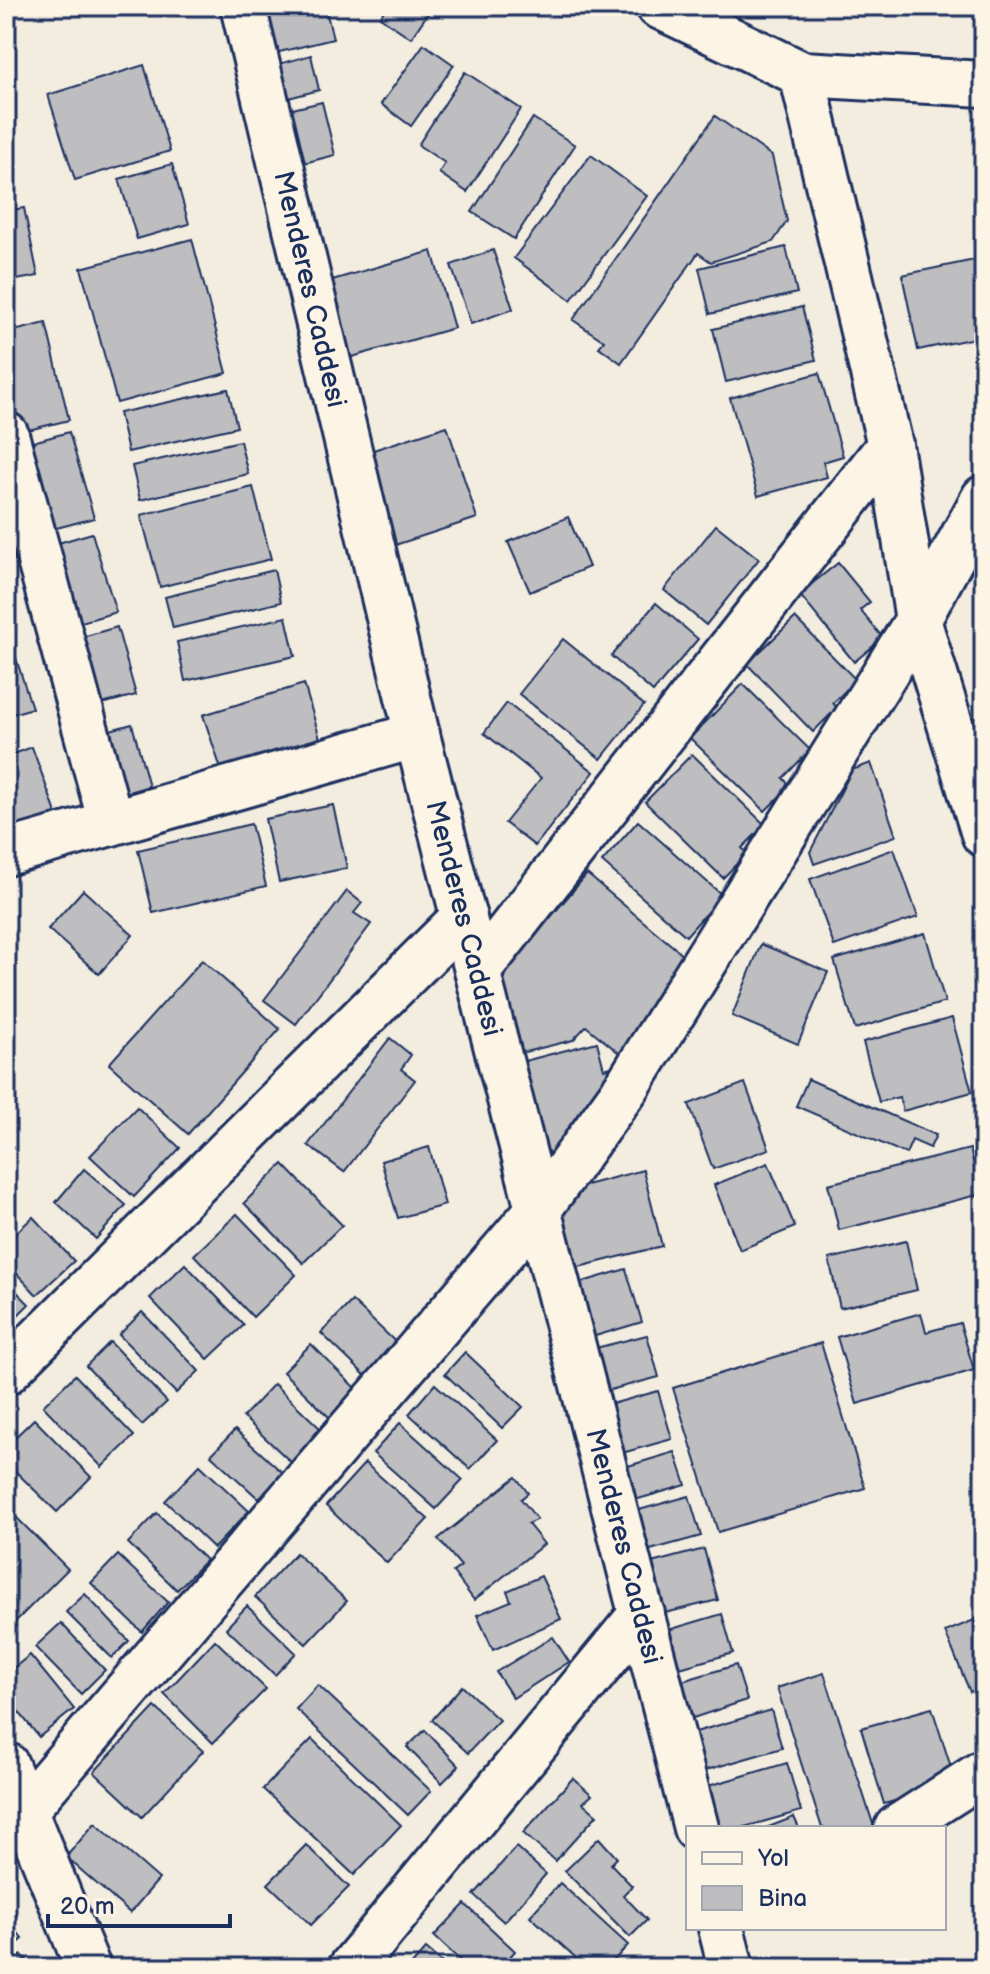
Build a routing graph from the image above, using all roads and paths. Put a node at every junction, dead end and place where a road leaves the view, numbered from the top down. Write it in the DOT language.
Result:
graph roads {
  1 [pos="243,6"];
  2 [pos="659,6"];
  3 [pos="802,74"];
  4 [pos="984,84"];
  5 [pos="6,435"];
  6 [pos="890,445"];
  7 [pos="984,498"];
  8 [pos="918,620"];
  9 [pos="417,735"];
  10 [pos="111,823"];
  11 [pos="984,834"];
  12 [pos="6,853"];
  13 [pos="464,917"];
  14 [pos="478,971"];
  15 [pos="539,1209"];
  16 [pos="6,1372"];
  17 [pos="642,1614"];
  18 [pos="6,1765"];
  19 [pos="984,1772"];
  20 [pos="24,1811"];
  21 [pos="695,1826"];
  22 [pos="900,1826"];
  23 [pos="88,1968"];
  24 [pos="351,1968"];
  1 -- 9 [label="street, Menderes Caddesi"];
  2 -- 3 [label="street"];
  3 -- 4 [label="street"];
  3 -- 6 [label="street"];
  5 -- 10 [label="street"];
  6 -- 8 [label="street"];
  6 -- 14 [label="street"];
  7 -- 8 [label="street"];
  8 -- 11 [label="street"];
  8 -- 15 [label="street"];
  9 -- 10 [label="street"];
  9 -- 13 [label="street, Menderes Caddesi"];
  10 -- 12 [label="street"];
  13 -- 14 [label="street, Menderes Caddesi"];
  13 -- 16 [label="street"];
  14 -- 15 [label="street, Menderes Caddesi"];
  15 -- 17 [label="street, Menderes Caddesi"];
  15 -- 20 [label="street"];
  17 -- 21 [label="street, Menderes Caddesi"];
  17 -- 24 [label="street"];
  18 -- 20 [label="street"];
  19 -- 22 [label="street"];
  20 -- 23 [label="street"];
}
